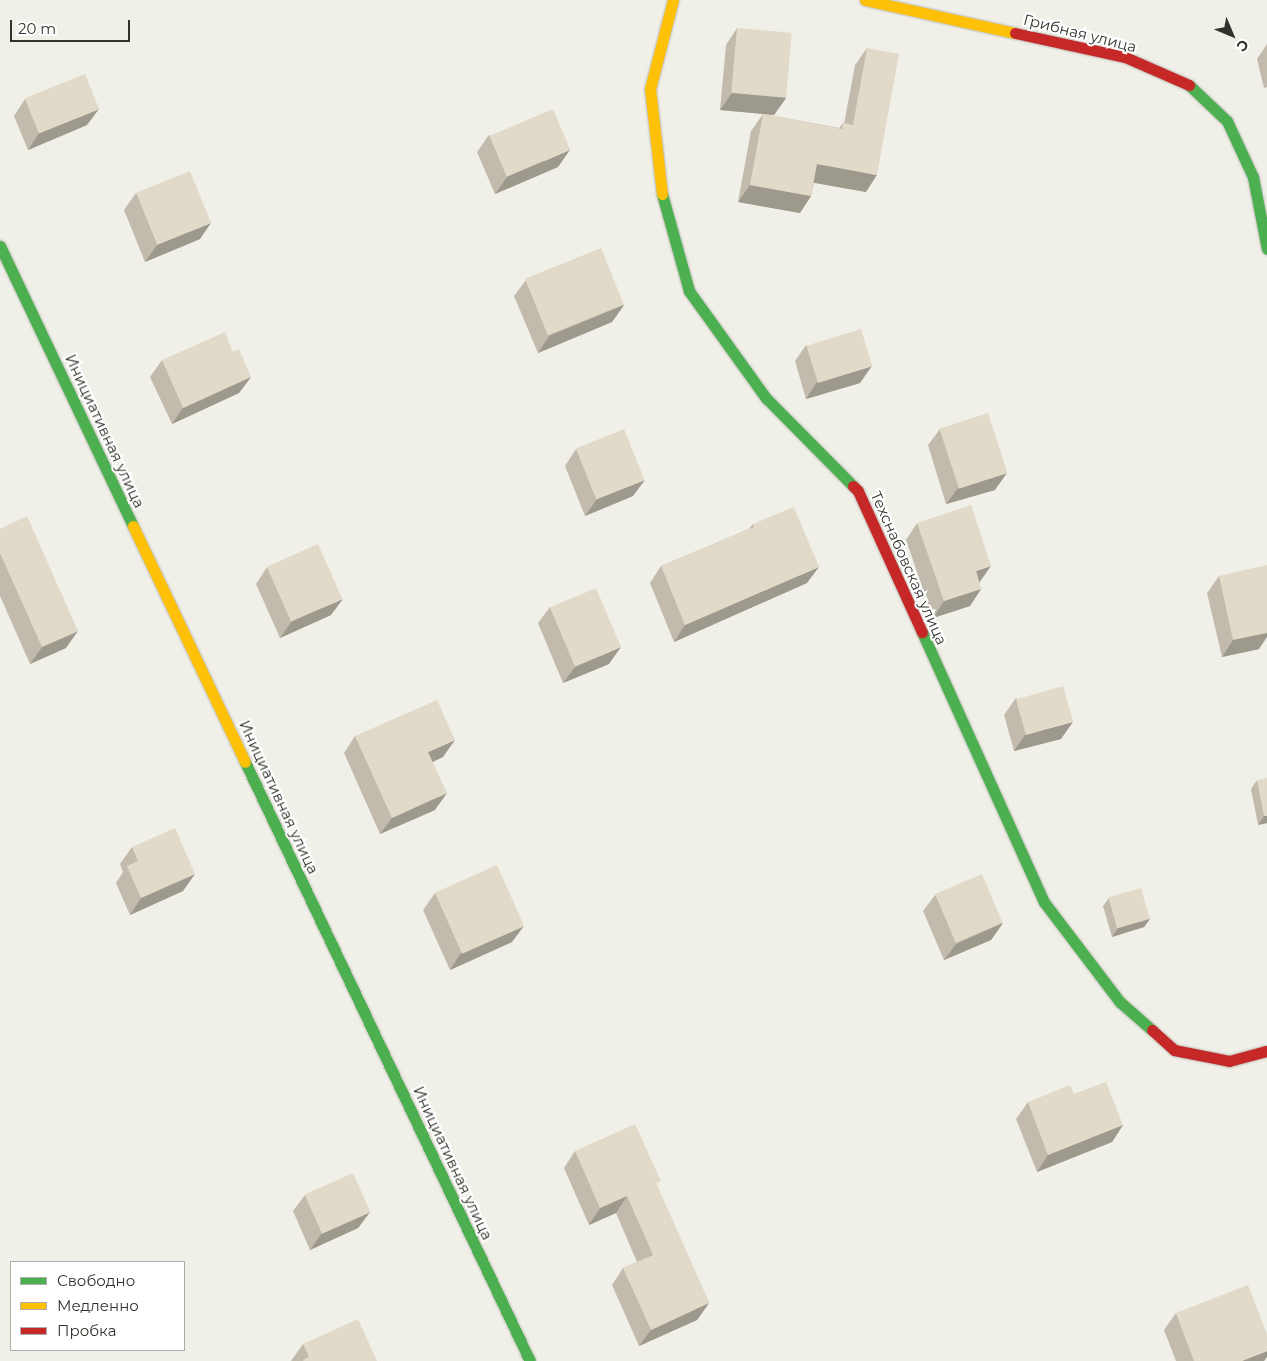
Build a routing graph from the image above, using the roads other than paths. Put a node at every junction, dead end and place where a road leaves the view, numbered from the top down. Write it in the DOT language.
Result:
graph roads {
  1 [pos="673,0"];
  2 [pos="865,0"];
  3 [pos="0,246"];
  4 [pos="1267,249"];
  5 [pos="1267,1051"];
  6 [pos="530,1361"];
  1 -- 5 [label="street, Техснабовская улица"];
  2 -- 4 [label="street, Грибная улица"];
  3 -- 6 [label="street, Инициативная улица"];
}
